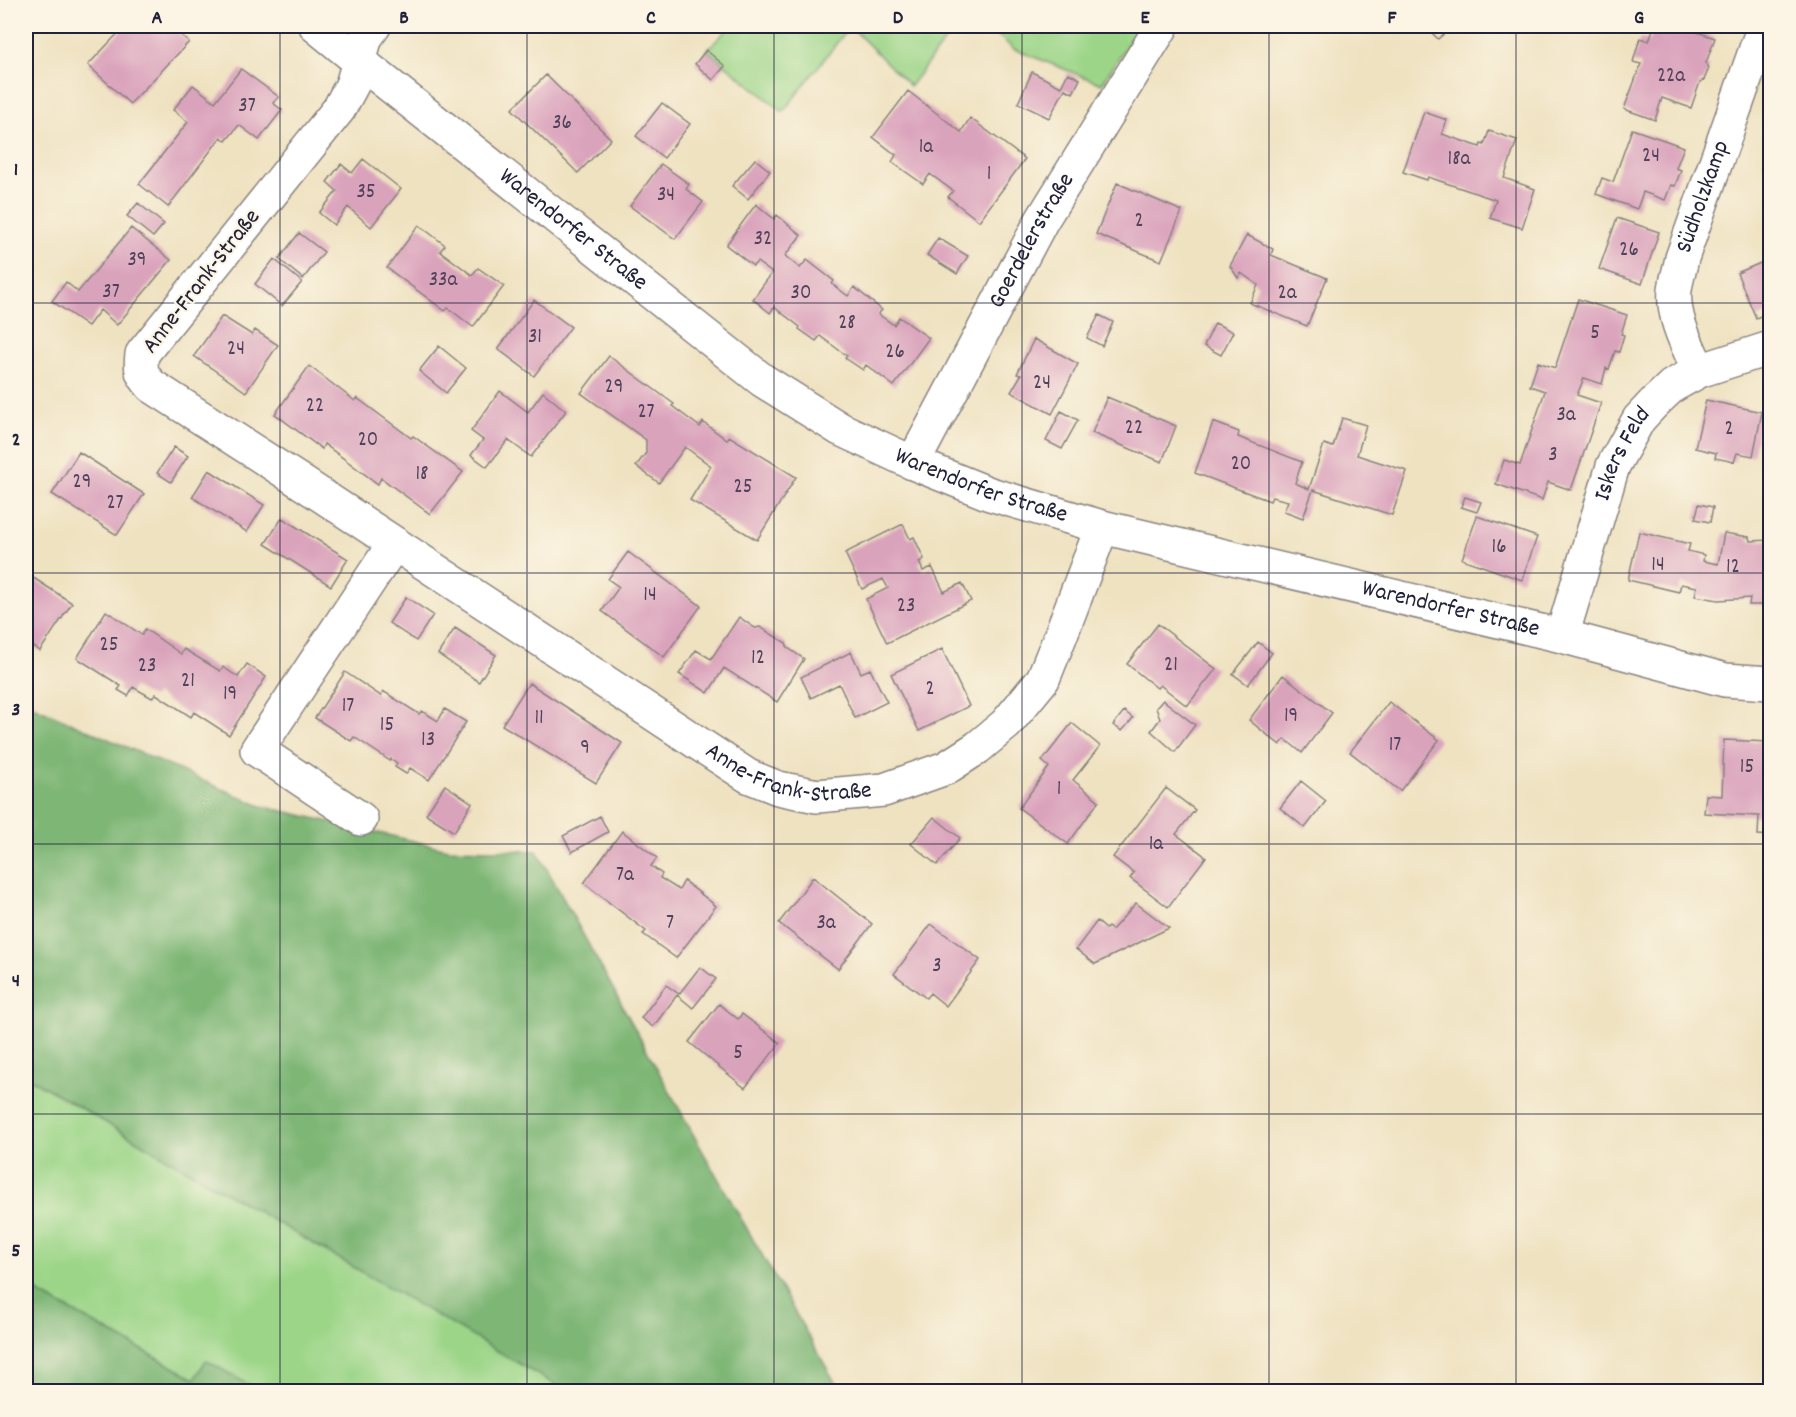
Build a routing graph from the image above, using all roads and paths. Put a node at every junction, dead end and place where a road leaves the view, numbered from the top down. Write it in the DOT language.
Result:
graph roads {
  1 [pos="316,26"];
  2 [pos="374,26"];
  3 [pos="1162,26"];
  4 [pos="1764,26"];
  5 [pos="358,61"];
  6 [pos="1770,348"];
  7 [pos="1699,371"];
  8 [pos="913,463"];
  9 [pos="1102,527"];
  10 [pos="394,544"];
  11 [pos="1562,636"];
  12 [pos="1770,683"];
  13 [pos="361,819"];
  1 -- 5 [label="street, Warendorfer Straße"];
  2 -- 5 [label="street, Anne-Frank-Straße"];
  3 -- 8 [label="street, Goerdelerstraße"];
  4 -- 7 [label="street, Südholzkamp"];
  5 -- 8 [label="street, Warendorfer Straße"];
  5 -- 10 [label="street, Anne-Frank-Straße"];
  6 -- 7 [label="street, Iskers Feld"];
  7 -- 11 [label="street, Iskers Feld"];
  8 -- 9 [label="street, Warendorfer Straße"];
  9 -- 10 [label="street, Anne-Frank-Straße"];
  9 -- 11 [label="street, Warendorfer Straße"];
  10 -- 13 [label="street"];
  11 -- 12 [label="street, Warendorfer Straße"];
}
